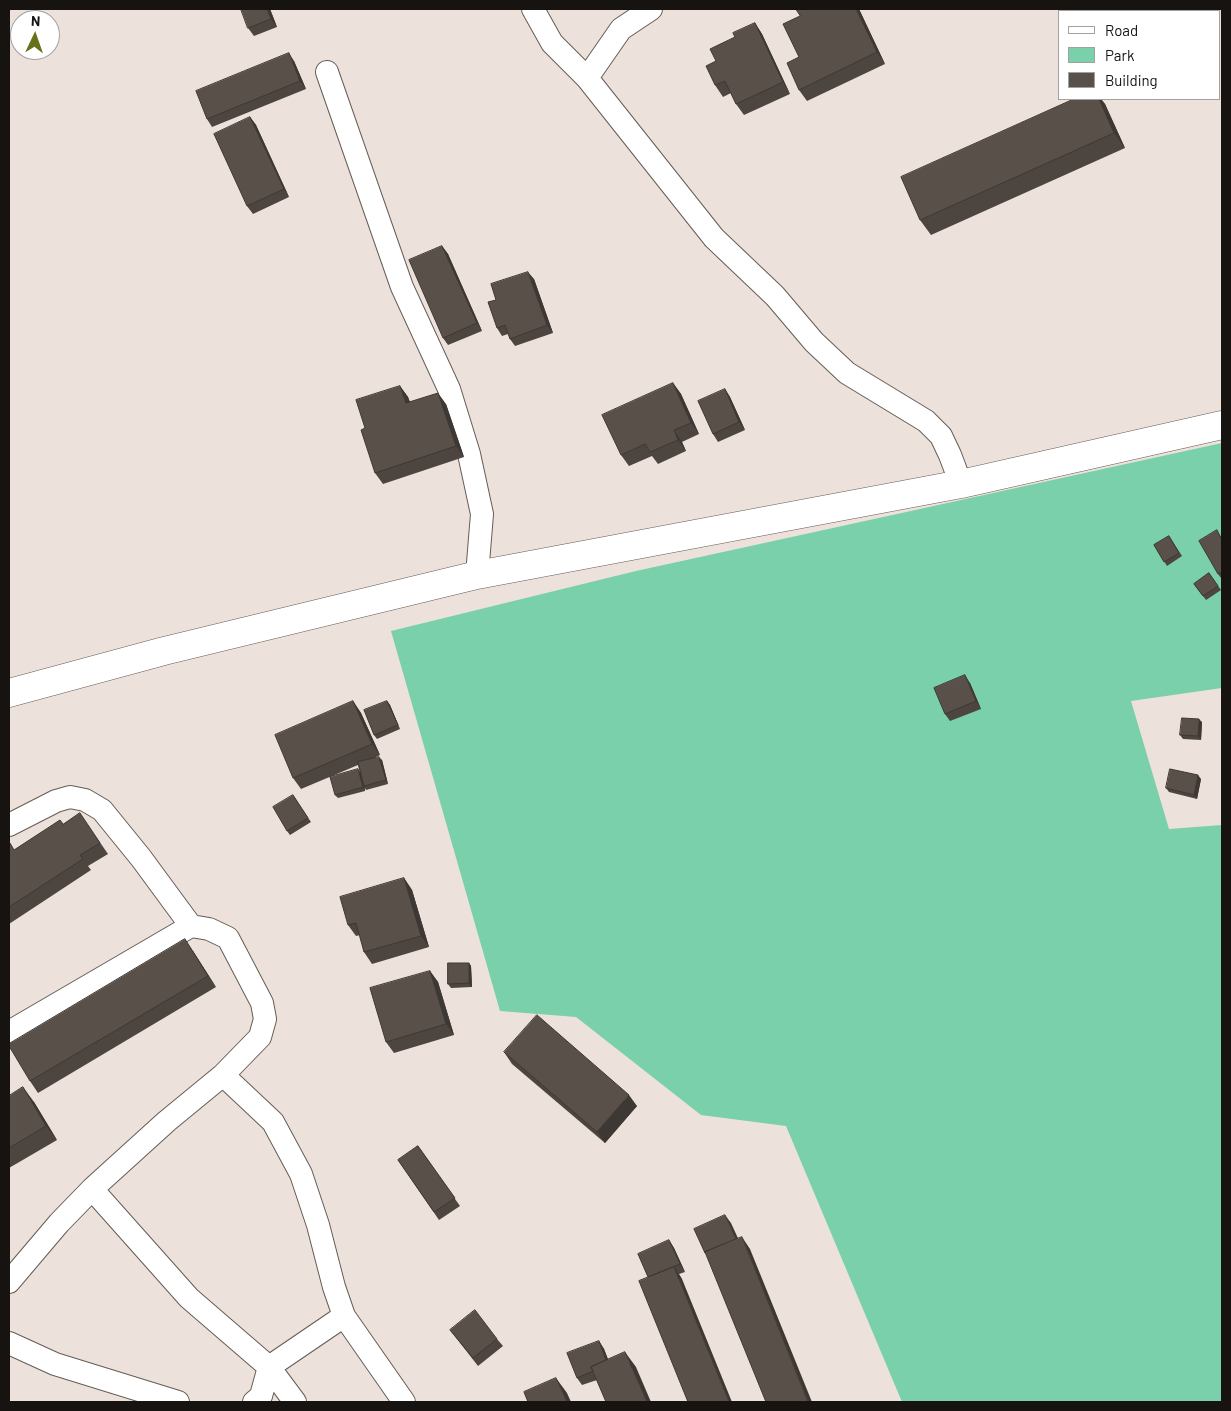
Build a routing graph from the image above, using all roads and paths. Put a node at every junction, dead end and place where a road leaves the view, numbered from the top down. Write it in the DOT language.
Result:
graph roads {
  1 [pos="534,9"];
  2 [pos="650,9"];
  3 [pos="327,72"];
  4 [pos="587,78"];
  5 [pos="1222,425"];
  6 [pos="961,484"];
  7 [pos="477,575"];
  8 [pos="9,693"];
  9 [pos="9,825"];
  10 [pos="191,926"];
  11 [pos="9,1032"];
  12 [pos="223,1075"];
  13 [pos="92,1189"];
  14 [pos="9,1282"];
  15 [pos="344,1316"];
  16 [pos="9,1343"];
  17 [pos="269,1367"];
  18 [pos="178,1402"];
  19 [pos="254,1402"];
  20 [pos="294,1402"];
  21 [pos="404,1402"];
  1 -- 4 [label="street"];
  2 -- 4 [label="street"];
  3 -- 7 [label="street"];
  4 -- 6 [label="street"];
  5 -- 6 [label="street"];
  6 -- 7 [label="street"];
  7 -- 8 [label="street"];
  9 -- 10 [label="street"];
  10 -- 11 [label="street"];
  10 -- 12 [label="street"];
  12 -- 13 [label="street"];
  12 -- 15 [label="street"];
  13 -- 14 [label="street"];
  13 -- 17 [label="street"];
  15 -- 17 [label="street"];
  15 -- 21 [label="street"];
  16 -- 18 [label="street"];
  17 -- 19 [label="street"];
  17 -- 20 [label="street"];
}
